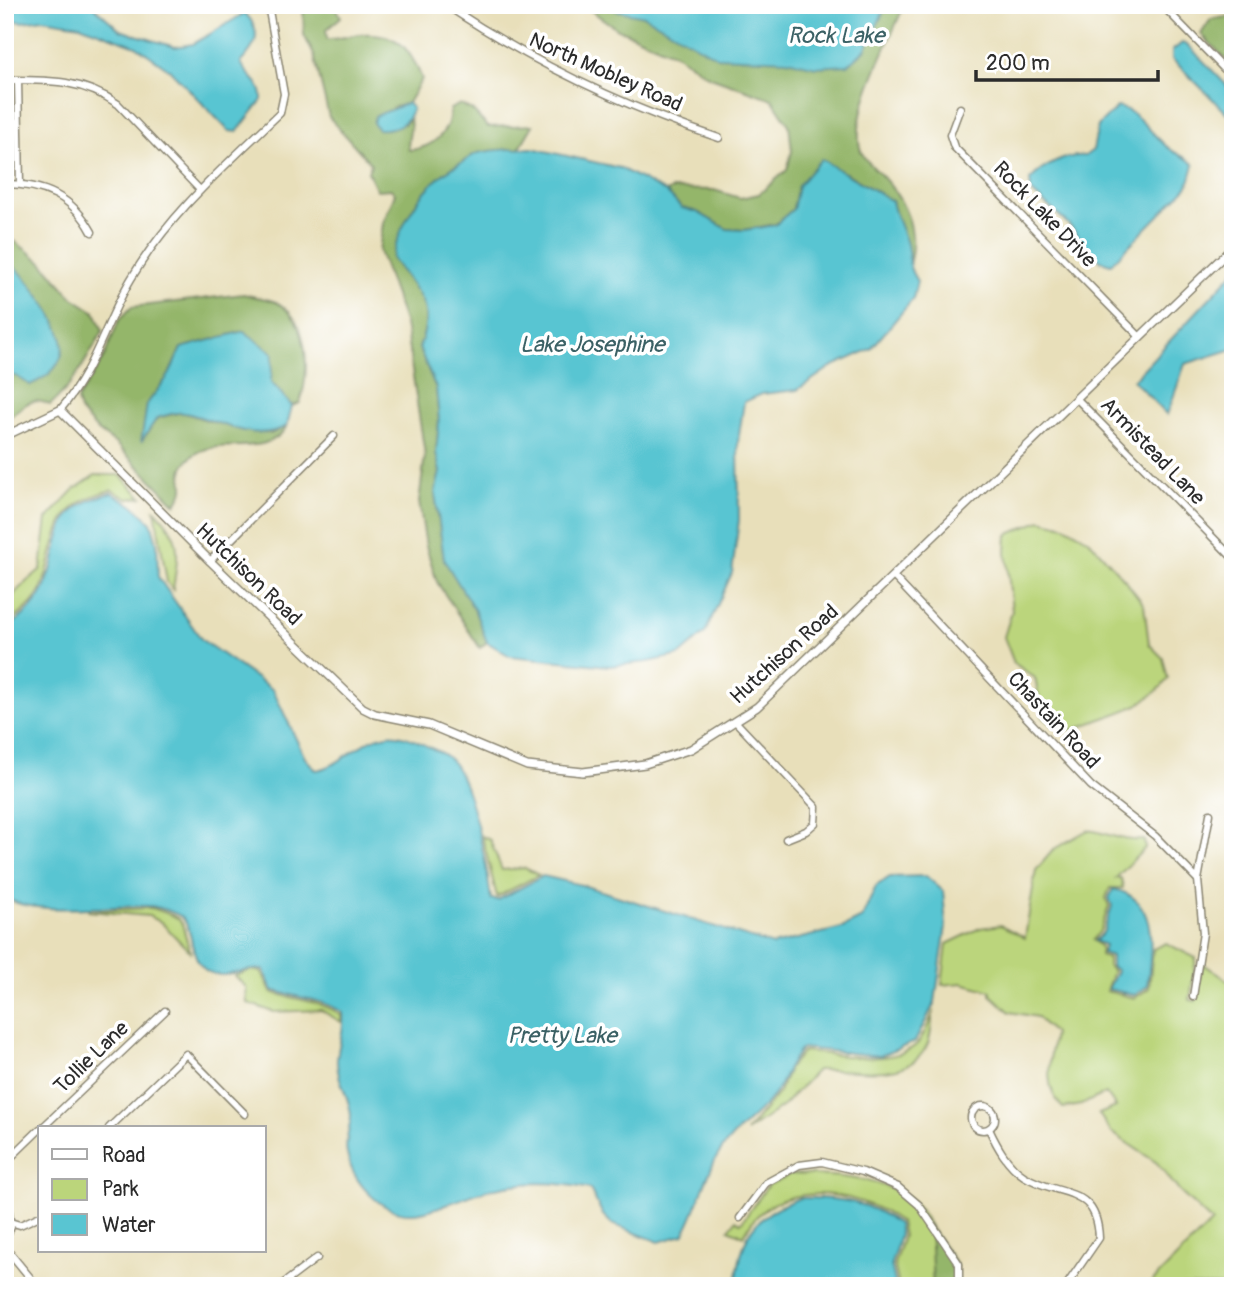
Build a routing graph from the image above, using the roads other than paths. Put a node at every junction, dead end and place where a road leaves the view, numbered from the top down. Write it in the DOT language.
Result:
graph roads {
  1 [pos="268,5"];
  2 [pos="446,5"];
  3 [pos="1162,5"];
  4 [pos="1233,78"];
  5 [pos="5,80"];
  6 [pos="18,80"];
  7 [pos="960,108"];
  8 [pos="719,138"];
  9 [pos="5,184"];
  10 [pos="20,184"];
  11 [pos="200,190"];
  12 [pos="92,232"];
  13 [pos="1233,247"];
  14 [pos="1140,337"];
  15 [pos="1077,399"];
  16 [pos="60,410"];
  17 [pos="5,436"];
  18 [pos="334,436"];
  19 [pos="1233,558"];
  20 [pos="210,561"];
  21 [pos="893,576"];
  22 [pos="735,722"];
  23 [pos="1210,814"];
  24 [pos="786,839"];
  25 [pos="1198,880"];
  26 [pos="1193,998"];
  27 [pos="164,1011"];
  28 [pos="245,1114"];
  29 [pos="44,1126"];
  30 [pos="110,1126"];
  31 [pos="989,1129"];
  32 [pos="38,1132"];
  33 [pos="5,1163"];
  34 [pos="5,1185"];
  35 [pos="38,1217"];
  36 [pos="740,1218"];
  37 [pos="10,1222"];
  38 [pos="5,1238"];
  39 [pos="5,1247"];
  40 [pos="317,1258"];
  41 [pos="37,1286"];
  42 [pos="281,1286"];
  43 [pos="958,1286"];
  44 [pos="1066,1286"];
  1 -- 11 [label="street"];
  2 -- 8 [label="street, North Mobley Road"];
  3 -- 4 [label="street"];
  5 -- 6 [label="street"];
  6 -- 10 [label="street"];
  6 -- 11 [label="street"];
  7 -- 14 [label="street, Rock Lake Drive"];
  9 -- 10 [label="street"];
  10 -- 12 [label="street"];
  11 -- 16 [label="street"];
  13 -- 14 [label="street, Hutchison Road"];
  14 -- 15 [label="street, Hutchison Road"];
  15 -- 19 [label="street, Armistead Lane"];
  15 -- 21 [label="street, Hutchison Road"];
  16 -- 17 [label="street"];
  16 -- 20 [label="street, Hutchison Road"];
  18 -- 20 [label="street"];
  20 -- 22 [label="street, Hutchison Road"];
  21 -- 22 [label="street, Hutchison Road"];
  21 -- 25 [label="street, Chastain Road"];
  22 -- 24 [label="street"];
  23 -- 25 [label="street"];
  25 -- 26 [label="street"];
  27 -- 29 [label="street, Tollie Lane"];
  28 -- 30 [label="street"];
  31 -- 44 [label="street"];
  32 -- 33 [label="street, Tollie Lane"];
  34 -- 37 [label="street"];
  35 -- 37 [label="street"];
  36 -- 43 [label="street"];
  37 -- 38 [label="street"];
  39 -- 41 [label="street"];
  40 -- 42 [label="street"];
}
